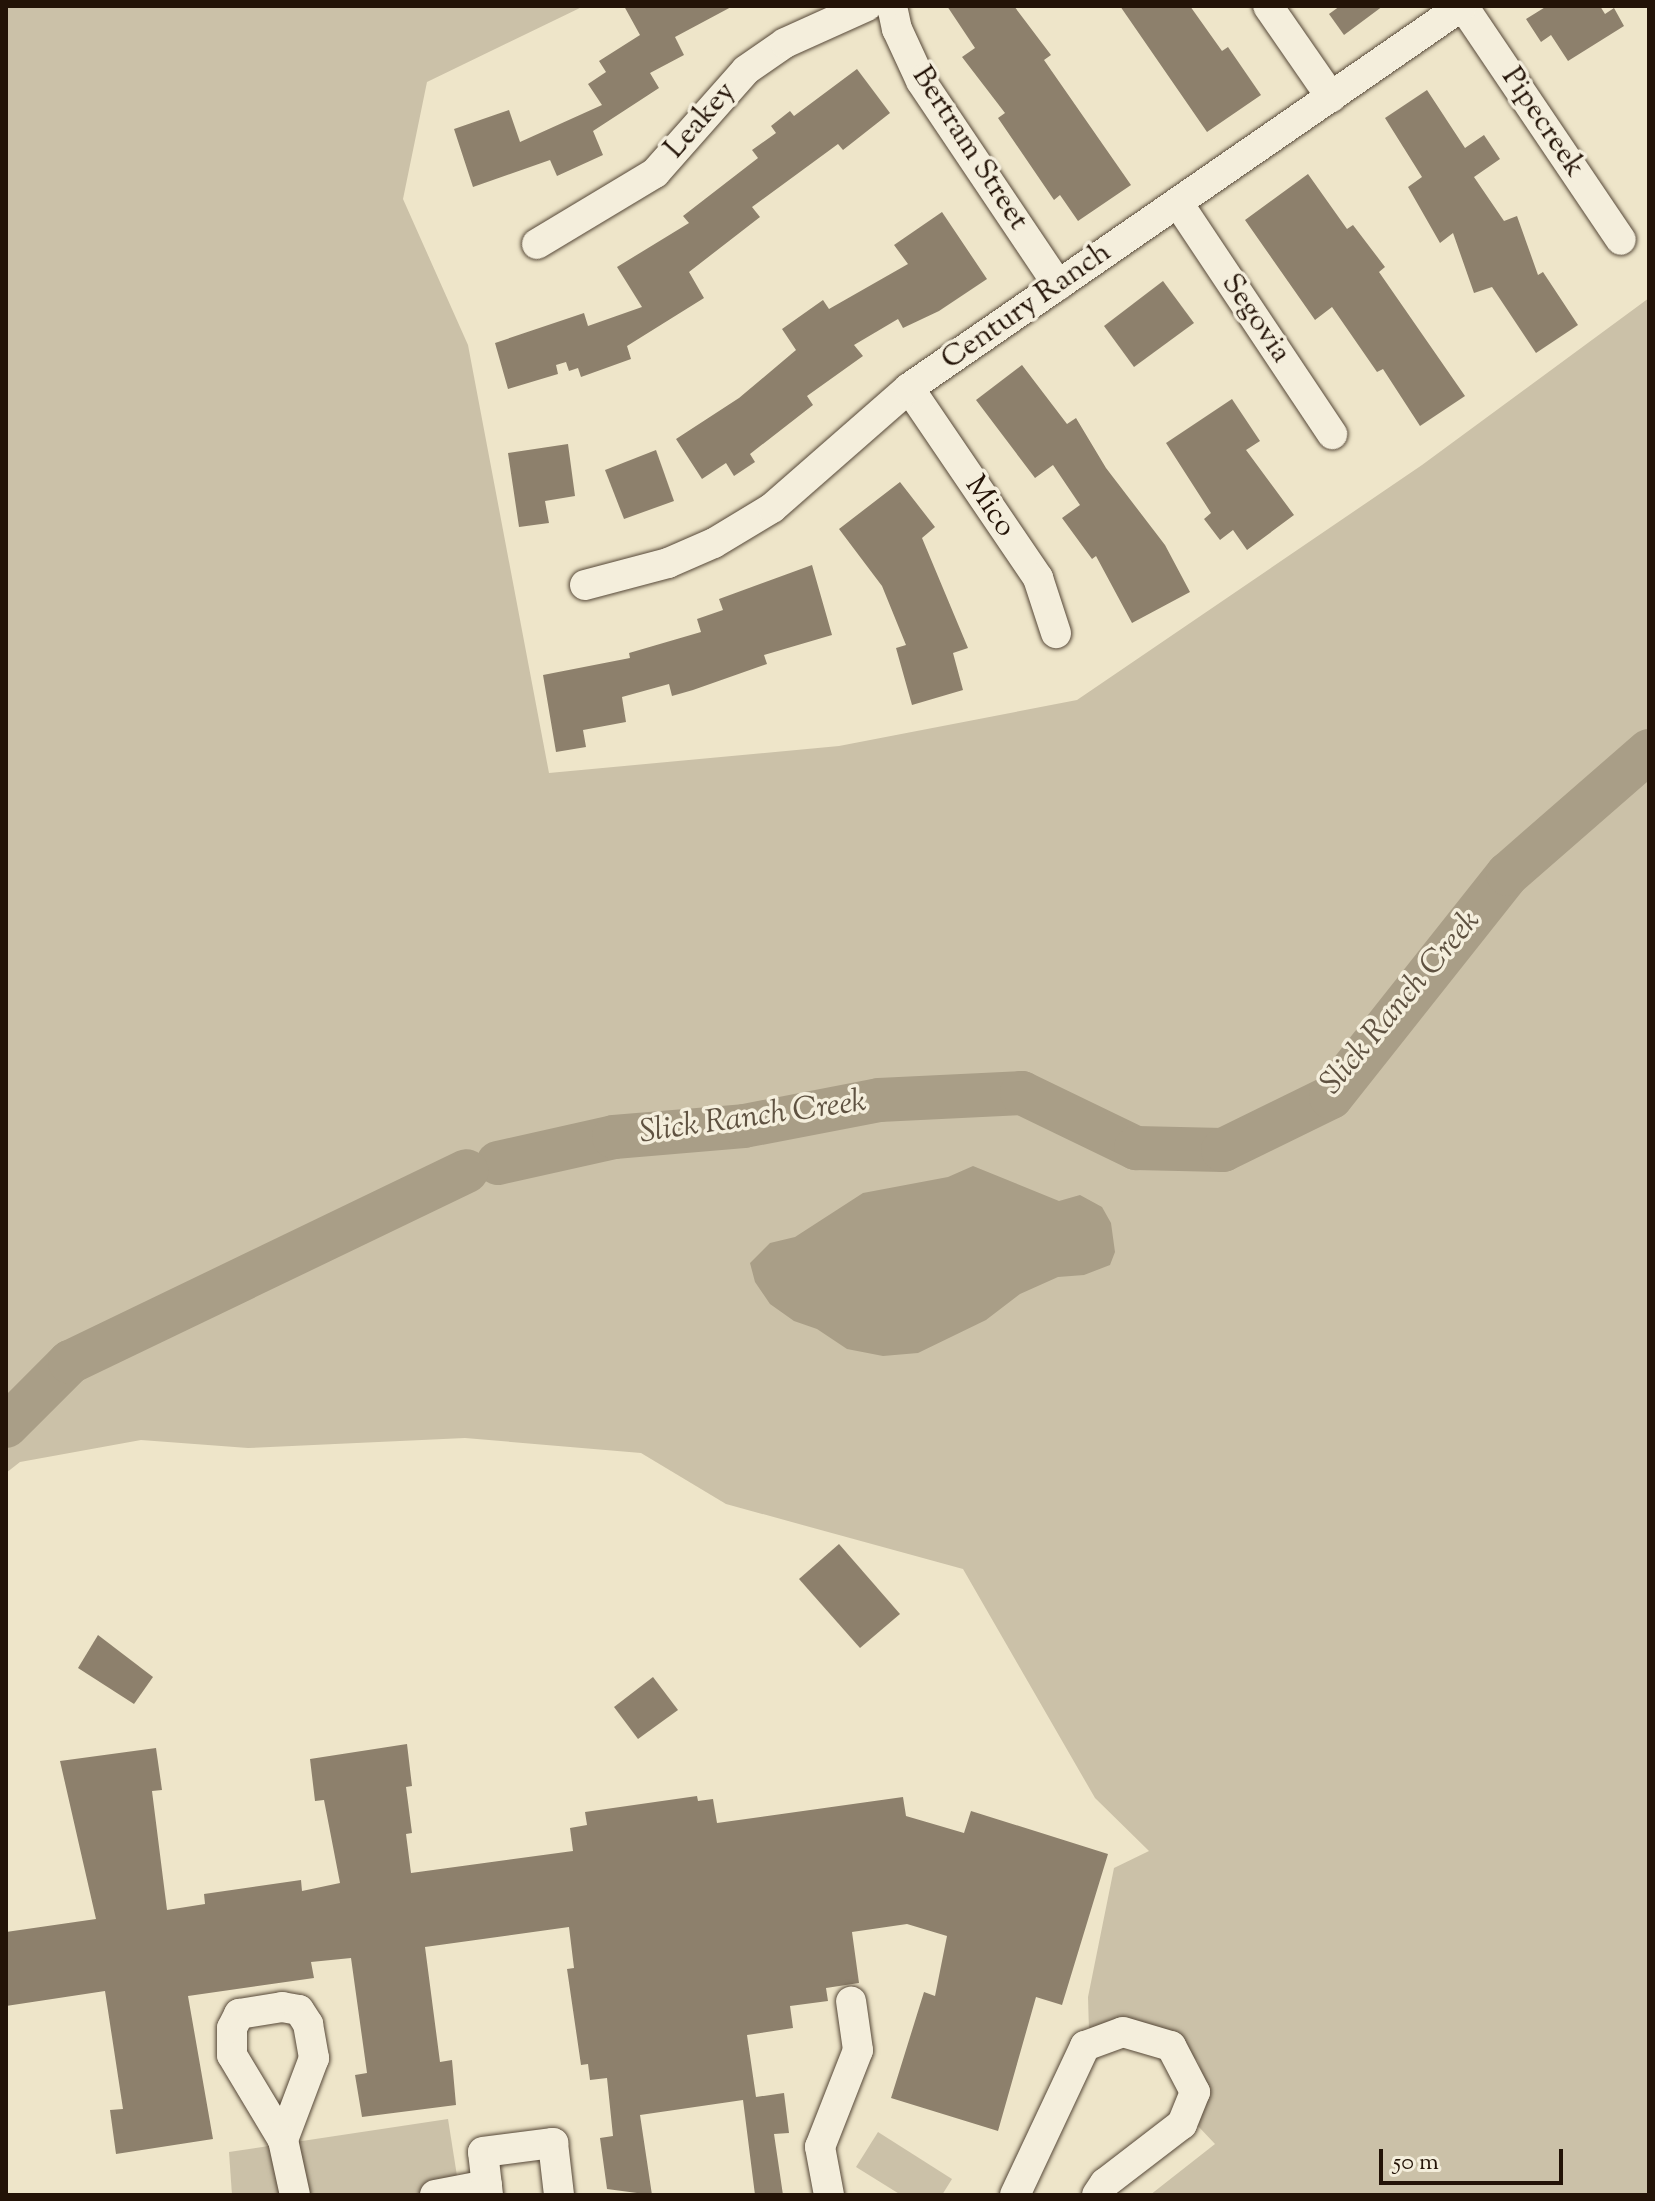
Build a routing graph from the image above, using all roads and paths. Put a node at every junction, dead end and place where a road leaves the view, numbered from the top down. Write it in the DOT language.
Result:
graph roads {
  1 [pos="867,6"];
  2 [pos="892,6"];
  3 [pos="1268,6"];
  4 [pos="1462,6"];
  5 [pos="1331,97"];
  6 [pos="1178,203"];
  7 [pos="1621,240"];
  8 [pos="537,244"];
  9 [pos="1058,285"];
  10 [pos="909,388"];
  11 [pos="1332,434"];
  12 [pos="585,585"];
  13 [pos="1056,633"];
  14 [pos="851,2001"];
  15 [pos="283,2140"];
  16 [pos="488,2190"];
  17 [pos="295,2195"];
  18 [pos="435,2195"];
  19 [pos="559,2195"];
  20 [pos="829,2195"];
  21 [pos="1015,2195"];
  22 [pos="1097,2195"];
  1 -- 8 [label="street, Leakey"];
  2 -- 9 [label="street, Bertram Street"];
  3 -- 5 [label="street"];
  4 -- 5 [label="street, Century Ranch"];
  4 -- 7 [label="street, Pipecreek"];
  5 -- 6 [label="street, Century Ranch"];
  6 -- 9 [label="street, Century Ranch"];
  6 -- 11 [label="street, Segovia"];
  9 -- 10 [label="street, Century Ranch"];
  10 -- 12 [label="street, Century Ranch"];
  10 -- 13 [label="street, Mico"];
  14 -- 20 [label="street"];
  15 -- 17 [label="street"];
  16 -- 18 [label="street"];
  16 -- 19 [label="street"];
  21 -- 22 [label="street"];
}
